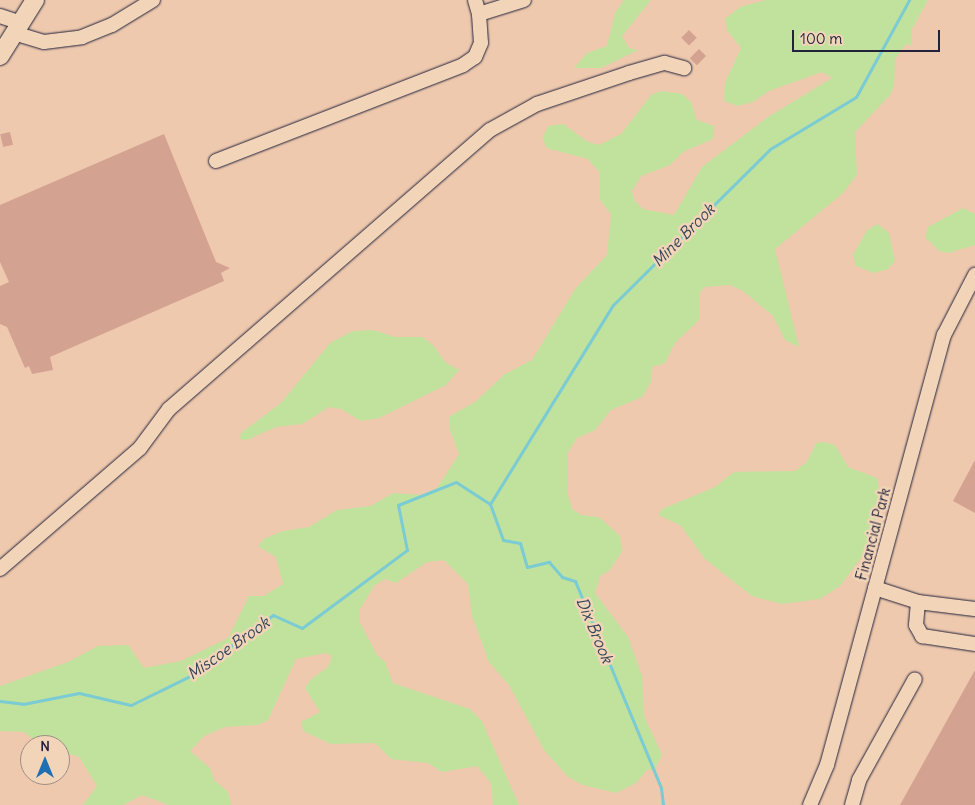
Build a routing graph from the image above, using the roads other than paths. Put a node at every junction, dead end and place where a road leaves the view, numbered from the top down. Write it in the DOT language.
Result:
graph roads {
  1 [pos="35,0"];
  2 [pos="153,0"];
  3 [pos="474,0"];
  4 [pos="524,0"];
  5 [pos="479,14"];
  6 [pos="0,16"];
  7 [pos="18,28"];
  8 [pos="0,56"];
  9 [pos="684,68"];
  10 [pos="216,161"];
  11 [pos="975,275"];
  12 [pos="0,569"];
  13 [pos="875,588"];
  14 [pos="918,602"];
  15 [pos="975,609"];
  16 [pos="975,644"];
  17 [pos="915,679"];
  18 [pos="810,805"];
  19 [pos="852,805"];
  1 -- 7 [label="main road"];
  2 -- 7 [label="street"];
  3 -- 5 [label="street"];
  4 -- 5 [label="street"];
  5 -- 10 [label="street"];
  6 -- 7 [label="street"];
  7 -- 8 [label="main road"];
  9 -- 12 [label="street"];
  11 -- 13 [label="street, Financial Park"];
  13 -- 14 [label="street"];
  13 -- 18 [label="street, Financial Park"];
  14 -- 15 [label="street"];
  14 -- 16 [label="street"];
  17 -- 19 [label="street"];
}
